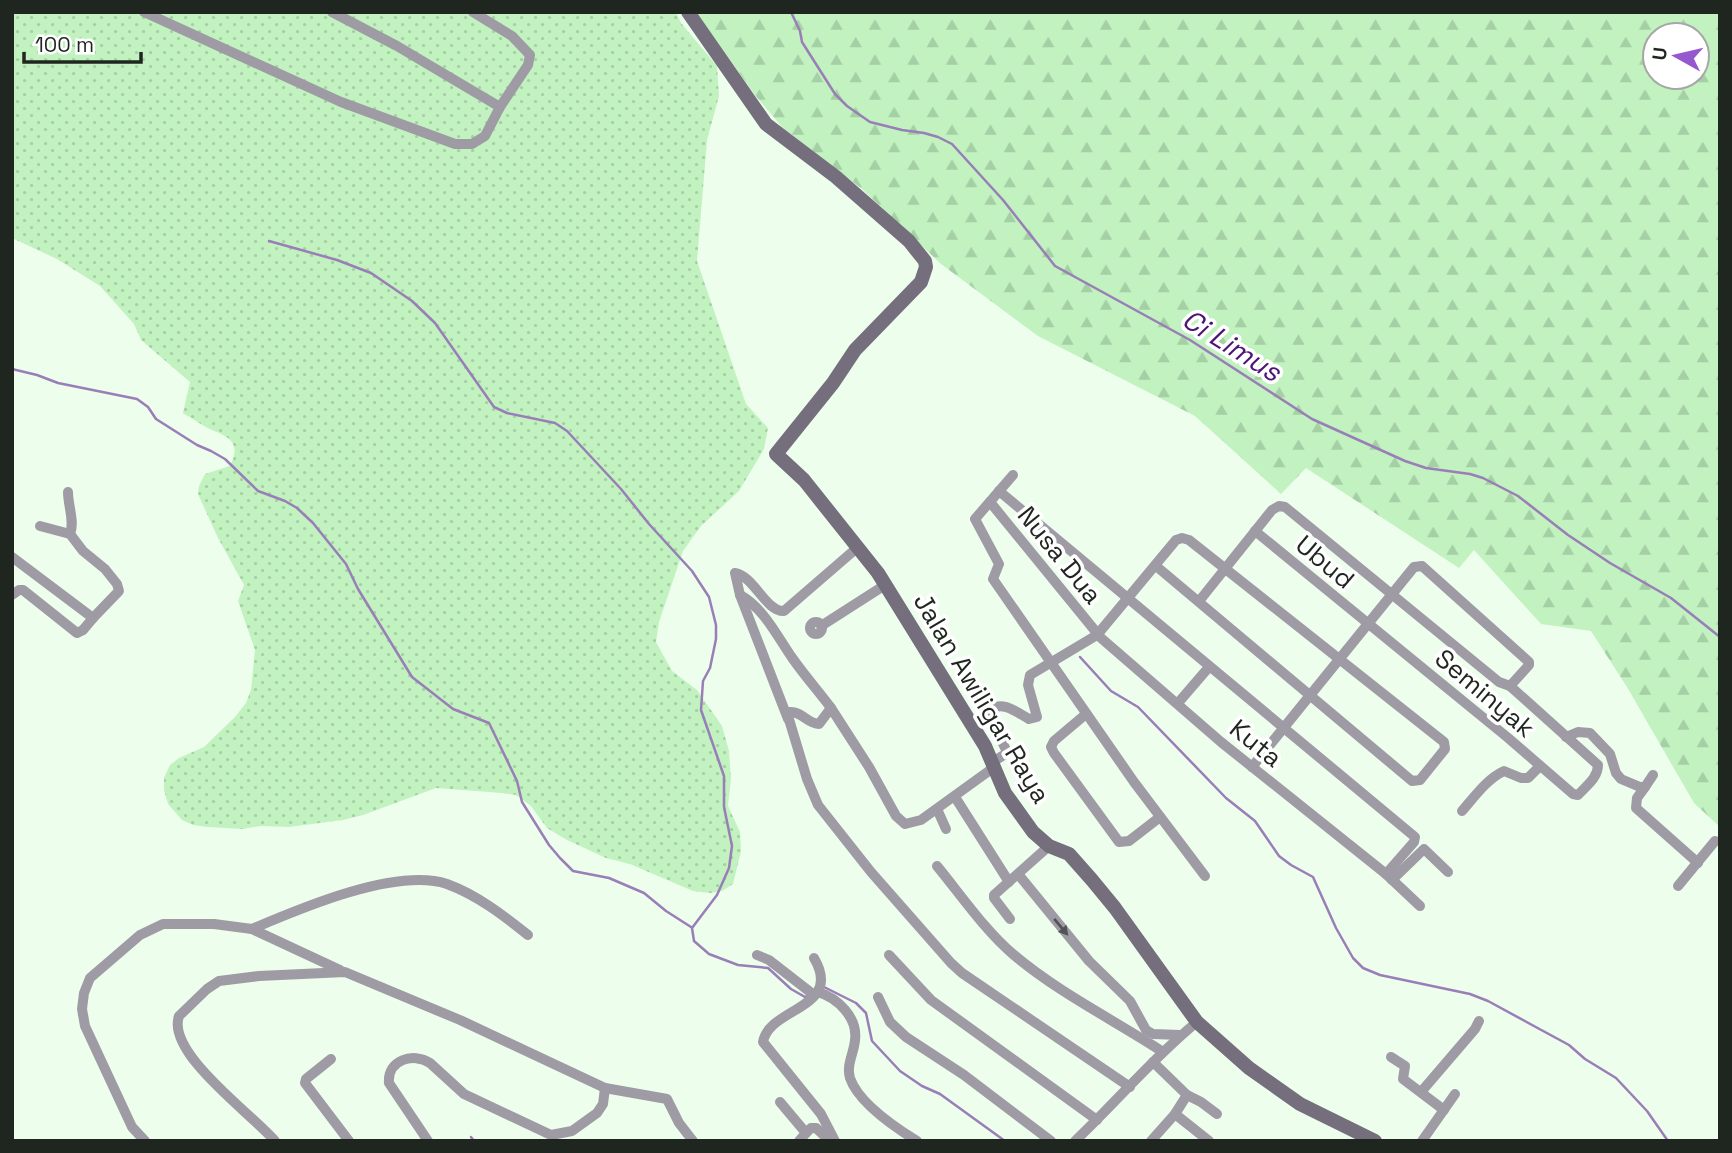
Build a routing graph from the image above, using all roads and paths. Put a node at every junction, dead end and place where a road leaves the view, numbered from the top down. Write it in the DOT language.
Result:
graph roads {
  1 [pos="144,12"];
  2 [pos="331,12"];
  3 [pos="473,12"];
  4 [pos="688,12"];
  5 [pos="499,107"];
  6 [pos="1013,475"];
  7 [pos="999,491"];
  8 [pos="68,492"];
  9 [pos="990,502"];
  10 [pos="40,526"];
  11 [pos="1255,531"];
  12 [pos="70,534"];
  13 [pos="858,547"];
  14 [pos="12,557"];
  15 [pos="1156,566"];
  16 [pos="1227,569"];
  17 [pos="885,585"];
  18 [pos="1392,593"];
  19 [pos="740,594"];
  20 [pos="12,595"];
  21 [pos="1128,600"];
  22 [pos="1199,600"];
  23 [pos="93,618"];
  24 [pos="1367,625"];
  25 [pos="821,626"];
  26 [pos="1097,635"];
  27 [pos="1340,660"];
  28 [pos="1052,662"];
  29 [pos="1209,667"];
  30 [pos="1510,686"];
  31 [pos="1310,695"];
  32 [pos="1178,703"];
  33 [pos="831,708"];
  34 [pos="1086,713"];
  35 [pos="788,719"];
  36 [pos="1283,729"];
  37 [pos="1566,737"];
  38 [pos="992,766"];
  39 [pos="1540,766"];
  40 [pos="1252,767"];
  41 [pos="1653,775"];
  42 [pos="1645,786"];
  43 [pos="955,797"];
  44 [pos="937,809"];
  45 [pos="1462,811"];
  46 [pos="1160,817"];
  47 [pos="946,829"];
  48 [pos="1715,841"];
  49 [pos="1049,846"];
  50 [pos="1698,863"];
  51 [pos="937,866"];
  52 [pos="1448,872"];
  53 [pos="1018,874"];
  54 [pos="1205,876"];
  55 [pos="1389,877"];
  56 [pos="1009,882"];
  57 [pos="1678,886"];
  58 [pos="1420,905"];
  59 [pos="1010,919"];
  60 [pos="252,929"];
  61 [pos="528,935"];
  62 [pos="757,955"];
  63 [pos="889,955"];
  64 [pos="814,958"];
  65 [pos="345,972"];
  66 [pos="816,993"];
  67 [pos="878,997"];
  68 [pos="1479,1021"];
  69 [pos="1197,1022"];
  70 [pos="1180,1035"];
  71 [pos="1163,1052"];
  72 [pos="1391,1057"];
  73 [pos="331,1059"];
  74 [pos="1153,1062"];
  75 [pos="1130,1087"];
  76 [pos="605,1088"];
  77 [pos="1421,1092"];
  78 [pos="1455,1094"];
  79 [pos="1186,1095"];
  80 [pos="780,1102"];
  81 [pos="1444,1110"];
  82 [pos="1175,1114"];
  83 [pos="1217,1114"];
  84 [pos="1097,1120"];
  85 [pos="803,1137"];
  86 [pos="145,1141"];
  87 [pos="275,1141"];
  88 [pos="349,1141"];
  89 [pos="428,1141"];
  90 [pos="693,1141"];
  91 [pos="830,1141"];
  92 [pos="835,1141"];
  93 [pos="917,1141"];
  94 [pos="1051,1141"];
  95 [pos="1075,1141"];
  96 [pos="1151,1141"];
  97 [pos="1209,1141"];
  98 [pos="1375,1141"];
  99 [pos="1422,1141"];
  1 -- 5 [label="street"];
  2 -- 5 [label="street"];
  3 -- 5 [label="street"];
  4 -- 13 [label="street, Jalan Awiligar Raya"];
  6 -- 7 [label="street, Nusa Dua"];
  7 -- 9 [label="street, Nusa Dua"];
  7 -- 21 [label="street, Kuta"];
  8 -- 12 [label="street"];
  9 -- 26 [label="street, Nusa Dua"];
  9 -- 28 [label="street, Nusa Dua"];
  10 -- 12 [label="street"];
  11 -- 16 [label="street"];
  11 -- 18 [label="street, Ubud"];
  11 -- 24 [label="street, Ubud"];
  12 -- 23 [label="street"];
  13 -- 17 [label="street, Jalan Awiligar Raya"];
  13 -- 19 [label="street"];
  14 -- 23 [label="street"];
  15 -- 16 [label="street"];
  15 -- 21 [label="street"];
  15 -- 22 [label="street"];
  16 -- 22 [label="street"];
  16 -- 27 [label="street"];
  17 -- 25 [label="street"];
  17 -- 38 [label="street, Jalan Awiligar Raya"];
  18 -- 24 [label="street"];
  18 -- 30 [label="street, Seminyak"];
  18 -- 30 [label="street, Seminyak"];
  19 -- 33 [label="street"];
  19 -- 35 [label="street"];
  20 -- 23 [label="street"];
  21 -- 26 [label="street"];
  21 -- 29 [label="street, Kuta"];
  22 -- 31 [label="street"];
  24 -- 27 [label="street"];
  24 -- 39 [label="street, Seminyak"];
  26 -- 28 [label="street"];
  26 -- 32 [label="street, Kuta"];
  27 -- 31 [label="street"];
  27 -- 31 [label="street"];
  28 -- 34 [label="street"];
  28 -- 38 [label="street"];
  29 -- 32 [label="street"];
  29 -- 36 [label="street, Kuta"];
  30 -- 37 [label="street, Seminyak"];
  31 -- 36 [label="street"];
  32 -- 40 [label="street, Kuta"];
  33 -- 35 [label="street"];
  33 -- 44 [label="street"];
  34 -- 46 [label="street"];
  34 -- 46 [label="street"];
  35 -- 75 [label="street"];
  36 -- 40 [label="street"];
  36 -- 55 [label="street"];
  37 -- 39 [label="street, Seminyak"];
  37 -- 42 [label="street"];
  38 -- 43 [label="street"];
  38 -- 49 [label="street, Jalan Awiligar Raya"];
  39 -- 45 [label="street"];
  40 -- 55 [label="street, Kuta"];
  41 -- 42 [label="street"];
  42 -- 50 [label="street"];
  43 -- 44 [label="street"];
  43 -- 56 [label="street"];
  44 -- 47 [label="street"];
  46 -- 54 [label="street"];
  48 -- 50 [label="street"];
  49 -- 53 [label="street"];
  49 -- 69 [label="street, Jalan Awiligar Raya"];
  50 -- 57 [label="street"];
  51 -- 71 [label="street"];
  52 -- 55 [label="street"];
  53 -- 56 [label="street"];
  53 -- 70 [label="street, one-way"];
  55 -- 58 [label="street, Kuta"];
  56 -- 59 [label="street"];
  60 -- 61 [label="street"];
  60 -- 65 [label="street"];
  60 -- 86 [label="street"];
  62 -- 66 [label="street"];
  63 -- 84 [label="street"];
  64 -- 66 [label="street"];
  65 -- 76 [label="street"];
  65 -- 87 [label="street"];
  66 -- 92 [label="street"];
  66 -- 93 [label="street"];
  67 -- 94 [label="street"];
  68 -- 77 [label="street"];
  69 -- 70 [label="street"];
  69 -- 98 [label="street, Jalan Awiligar Raya"];
  70 -- 71 [label="street"];
  71 -- 74 [label="street"];
  72 -- 77 [label="street"];
  73 -- 88 [label="street"];
  74 -- 75 [label="street"];
  74 -- 79 [label="street"];
  75 -- 84 [label="street"];
  76 -- 89 [label="street"];
  76 -- 90 [label="street"];
  77 -- 81 [label="street"];
  78 -- 81 [label="street"];
  79 -- 82 [label="street"];
  79 -- 83 [label="street"];
  80 -- 85 [label="street"];
  81 -- 99 [label="street"];
  82 -- 96 [label="street"];
  82 -- 97 [label="street"];
  84 -- 95 [label="street"];
  85 -- 91 [label="street"];
}
